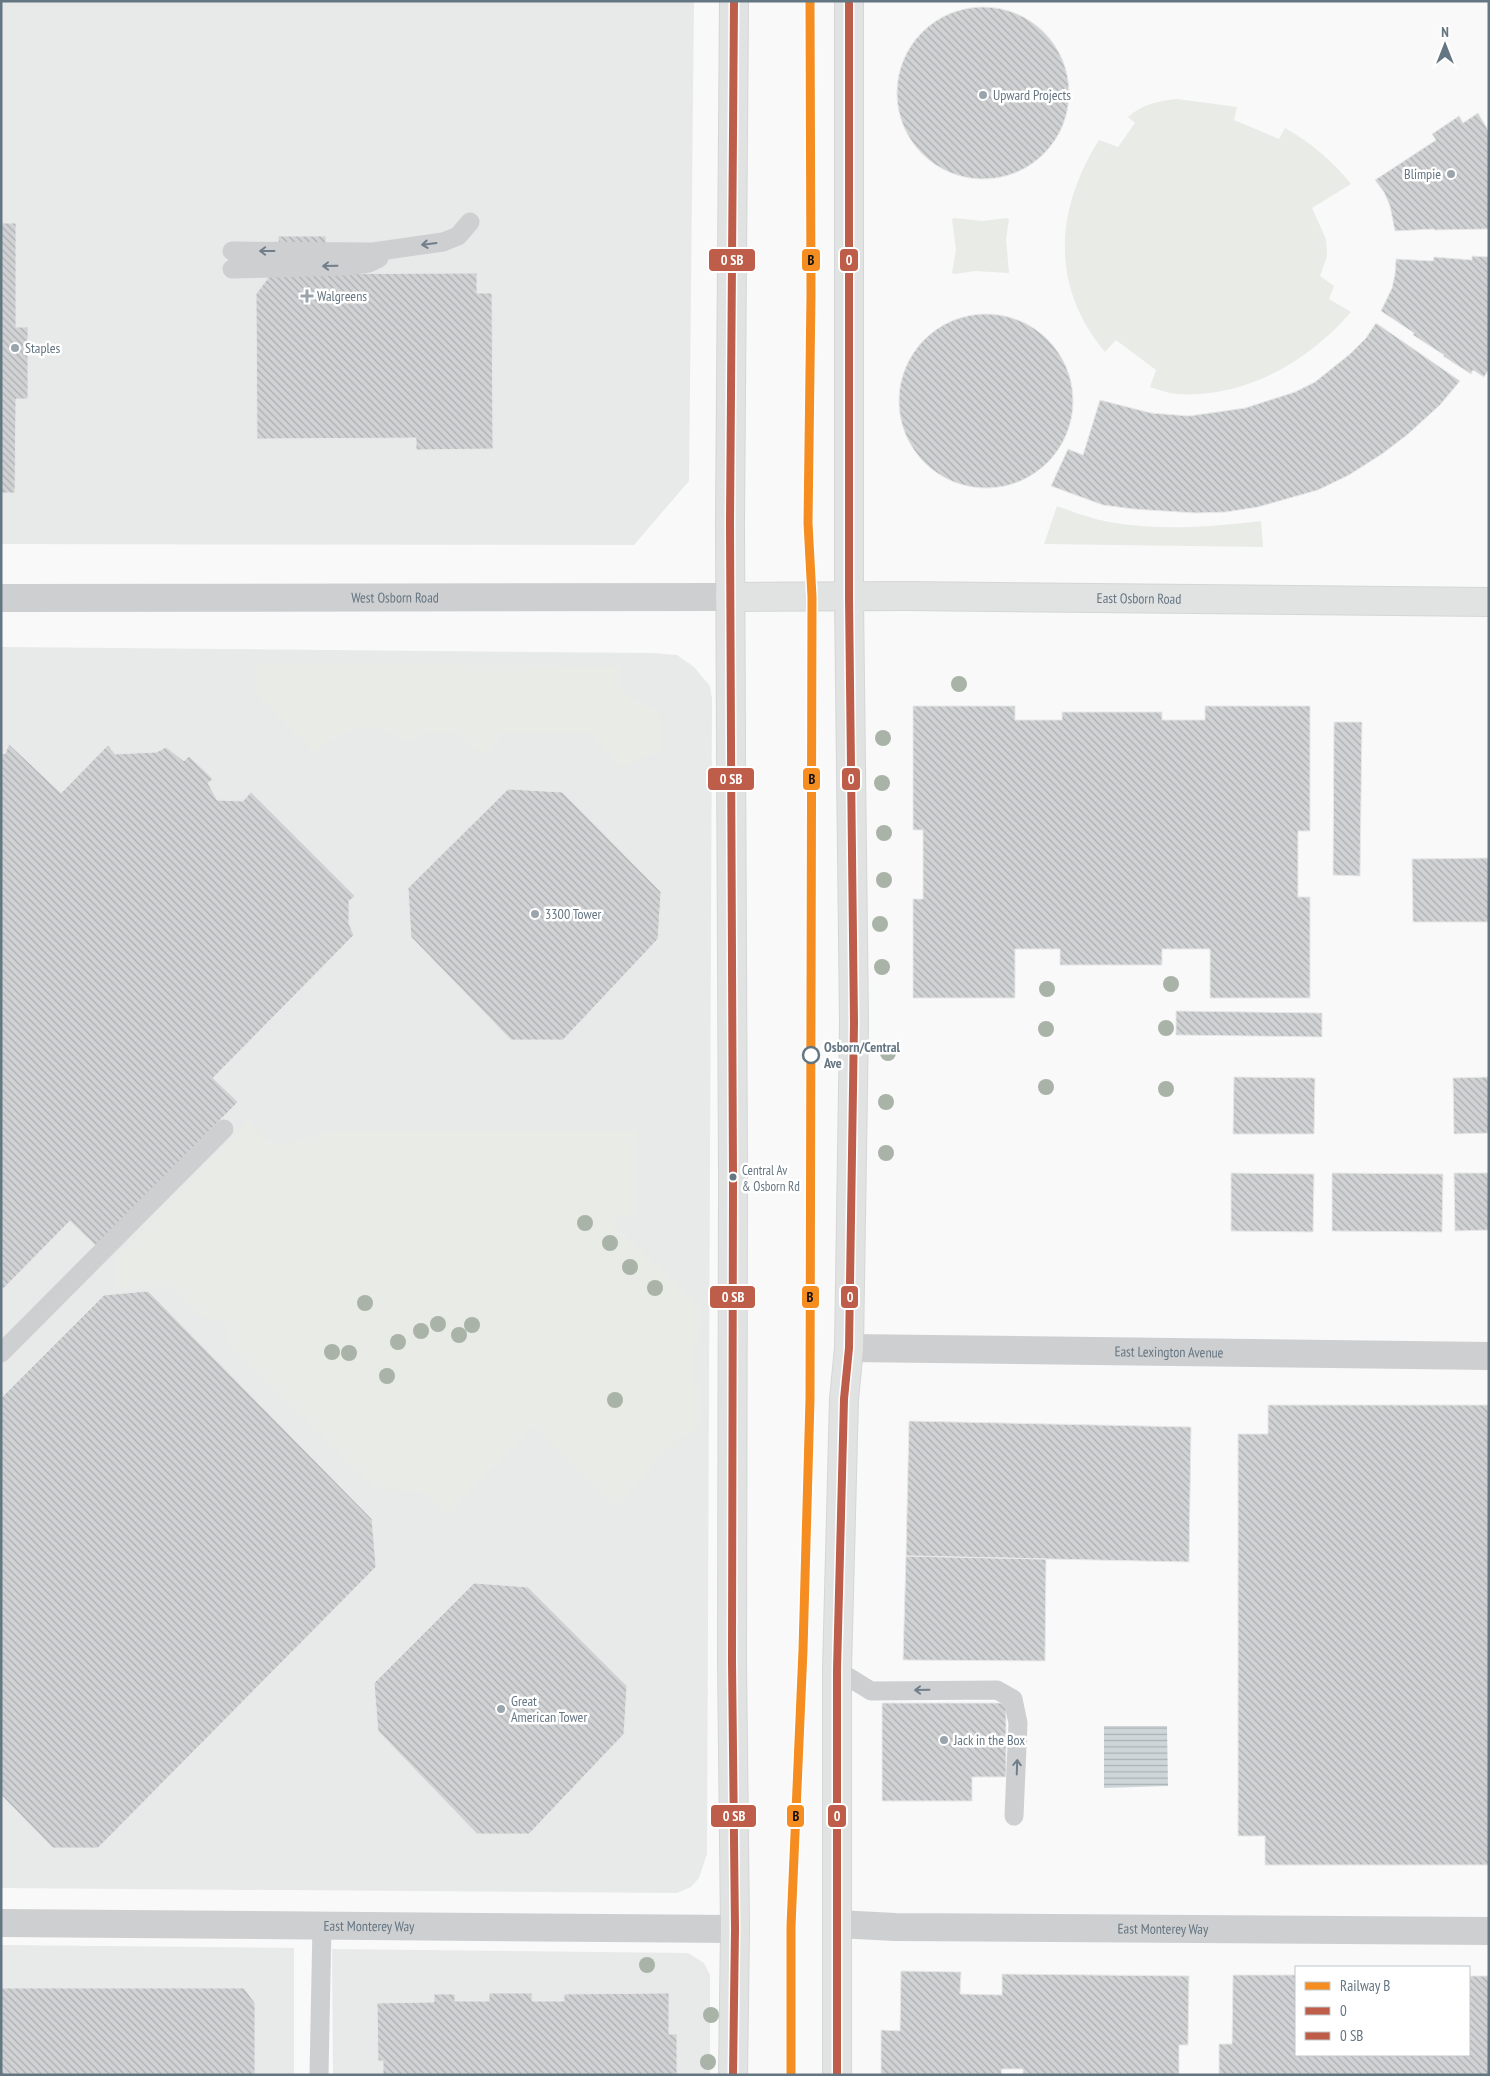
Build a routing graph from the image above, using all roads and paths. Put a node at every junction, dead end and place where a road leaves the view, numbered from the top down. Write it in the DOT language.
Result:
graph roads {
  1 [pos="734,1"];
  2 [pos="848,1"];
  3 [pos="470,222"];
  4 [pos="232,260"];
  5 [pos="730,597"];
  6 [pos="788,597"];
  7 [pos="849,597"];
  8 [pos="1,598"];
  9 [pos="1489,602"];
  10 [pos="224,1129"];
  11 [pos="849,1348"];
  12 [pos="1,1353"];
  13 [pos="1489,1356"];
  14 [pos="836,1670"];
  15 [pos="1014,1816"];
  16 [pos="1,1923"];
  17 [pos="837,1924"];
  18 [pos="322,1926"];
  19 [pos="735,1929"];
  20 [pos="1489,1931"];
  21 [pos="319,2075"];
  22 [pos="733,2075"];
  23 [pos="837,2075"];
  1 -- 5 [label="main road"];
  2 -- 7 [label="main road"];
  3 -- 4 [label="lane, one-way"];
  5 -- 6 [label="main road, West Osborn Road"];
  5 -- 8 [label="street, West Osborn Road"];
  5 -- 19 [label="main road"];
  6 -- 7 [label="main road, East Osborn Road"];
  7 -- 9 [label="main road, East Osborn Road"];
  7 -- 11 [label="main road"];
  10 -- 12 [label="lane"];
  11 -- 13 [label="street, East Lexington Avenue"];
  11 -- 14 [label="main road"];
  15 -- 14 [label="lane, one-way"];
  14 -- 17 [label="main road"];
  16 -- 18 [label="street, East Monterey Way"];
  17 -- 20 [label="street, East Monterey Way"];
  17 -- 23 [label="main road"];
  18 -- 19 [label="street, East Monterey Way"];
  18 -- 21 [label="lane"];
  19 -- 22 [label="main road"];
}
